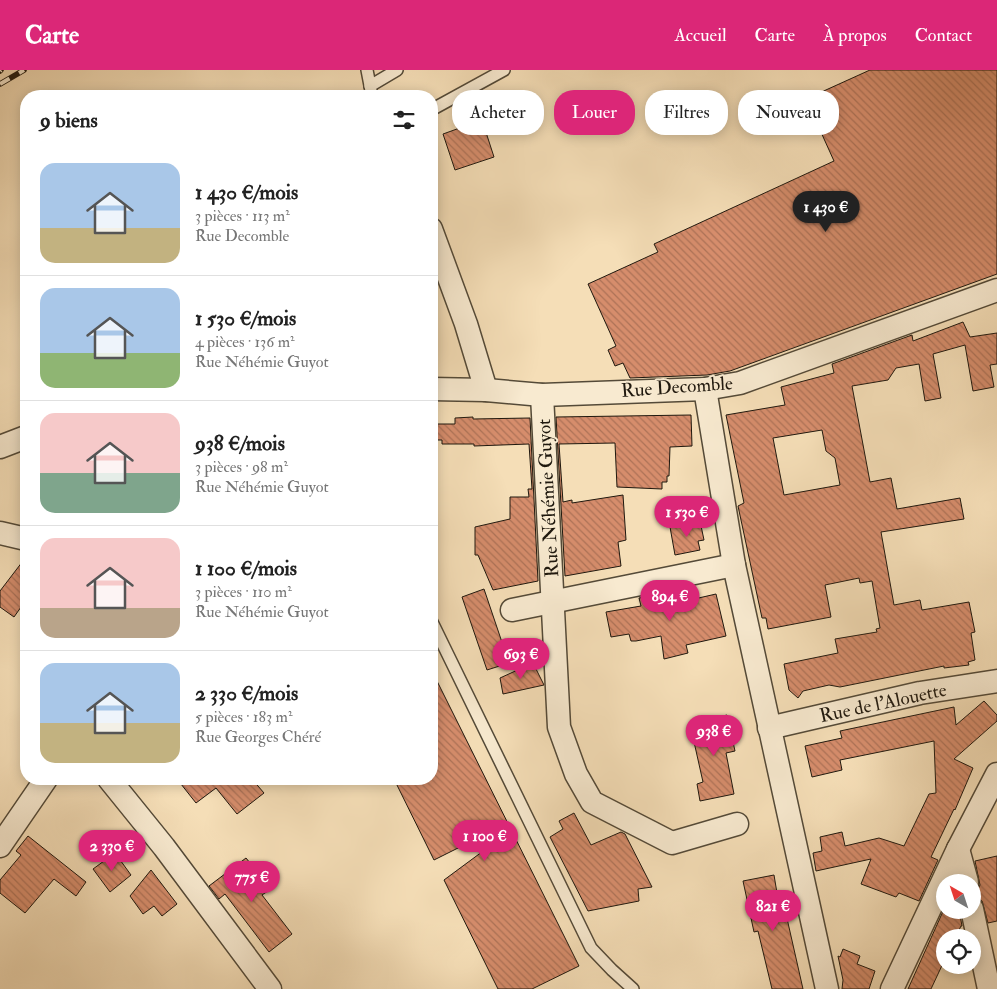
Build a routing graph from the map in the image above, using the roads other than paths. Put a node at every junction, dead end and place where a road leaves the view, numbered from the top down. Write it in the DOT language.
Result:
graph roads {
  1 [pos="367,70"];
  2 [pos="397,70"];
  3 [pos="504,70"];
  4 [pos="371,90"];
  5 [pos="372,90"];
  6 [pos="438,106"];
  7 [pos="438,248"];
  8 [pos="997,290"];
  9 [pos="438,389"];
  10 [pos="705,389"];
  11 [pos="486,390"];
  12 [pos="542,395"];
  13 [pos="0,533"];
  14 [pos="20,538"];
  15 [pos="734,564"];
  16 [pos="553,601"];
  17 [pos="512,610"];
  18 [pos="438,634"];
  19 [pos="997,681"];
  20 [pos="769,728"];
  21 [pos="997,774"];
  22 [pos="42,785"];
  23 [pos="114,785"];
  24 [pos="737,824"];
  25 [pos="0,846"];
  26 [pos="958,849"];
  27 [pos="965,874"];
  28 [pos="974,919"];
  29 [pos="270,989"];
  30 [pos="633,989"];
  31 [pos="827,989"];
  32 [pos="892,989"];
  33 [pos="989,989"];
  1 -- 4 [label="lane"];
  2 -- 5 [label="lane"];
  3 -- 6 [label="lane"];
  7 -- 11 [label="street"];
  8 -- 10 [label="street, Rue Decomble"];
  9 -- 11 [label="street, Rue Decomble"];
  10 -- 12 [label="street, Rue Decomble"];
  10 -- 15 [label="street"];
  11 -- 12 [label="street, Rue Decomble"];
  12 -- 16 [label="street, Rue Néhémie Guyot"];
  13 -- 14 [label="street"];
  15 -- 16 [label="street, Rue Néhémie Guyot"];
  15 -- 20 [label="street"];
  16 -- 17 [label="street, Rue Néhémie Guyot"];
  16 -- 24 [label="street, Rue Néhémie Guyot"];
  18 -- 30 [label="lane"];
  19 -- 20 [label="street, Rue de l'Alouette"];
  20 -- 31 [label="street"];
  21 -- 26 [label="street"];
  22 -- 25 [label="street"];
  23 -- 29 [label="street"];
  26 -- 27 [label="street"];
  26 -- 32 [label="street"];
  28 -- 33 [label="street"];
}
